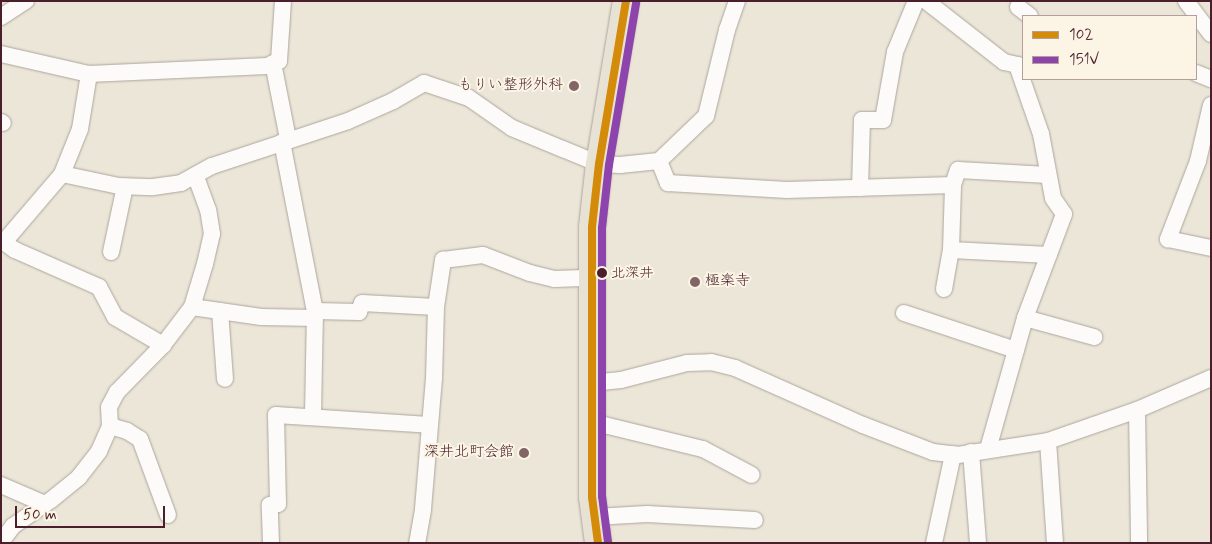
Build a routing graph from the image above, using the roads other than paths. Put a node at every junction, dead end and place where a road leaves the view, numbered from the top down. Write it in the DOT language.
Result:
graph roads {
  1 [pos="26,1"];
  2 [pos="283,1"];
  3 [pos="626,1"];
  4 [pos="737,1"];
  5 [pos="916,1"];
  6 [pos="926,1"];
  7 [pos="1186,1"];
  8 [pos="1197,15"];
  9 [pos="1197,16"];
  10 [pos="1,17"];
  11 [pos="1211,34"];
  12 [pos="1,54"];
  13 [pos="274,63"];
  14 [pos="1020,66"];
  15 [pos="1197,73"];
  16 [pos="90,74"];
  17 [pos="1211,79"];
  18 [pos="1024,80"];
  19 [pos="1211,106"];
  20 [pos="285,140"];
  21 [pos="659,161"];
  22 [pos="599,164"];
  23 [pos="62,174"];
  24 [pos="195,175"];
  25 [pos="1048,175"];
  26 [pos="953,185"];
  27 [pos="126,186"];
  28 [pos="860,188"];
  29 [pos="3,241"];
  30 [pos="1211,248"];
  31 [pos="951,250"];
  32 [pos="111,252"];
  33 [pos="1049,255"];
  34 [pos="592,278"];
  35 [pos="944,289"];
  36 [pos="192,307"];
  37 [pos="436,307"];
  38 [pos="220,311"];
  39 [pos="904,313"];
  40 [pos="315,314"];
  41 [pos="1026,318"];
  42 [pos="1094,337"];
  43 [pos="163,345"];
  44 [pos="1016,350"];
  45 [pos="1211,378"];
  46 [pos="225,379"];
  47 [pos="592,383"];
  48 [pos="1137,410"];
  49 [pos="313,417"];
  50 [pos="592,422"];
  51 [pos="429,425"];
  52 [pos="110,426"];
  53 [pos="1048,441"];
  54 [pos="988,449"];
  55 [pos="971,452"];
  56 [pos="953,454"];
  57 [pos="752,475"];
  58 [pos="1,485"];
  59 [pos="45,504"];
  60 [pos="168,515"];
  61 [pos="755,520"];
  62 [pos="596,536"];
  63 [pos="1,542"];
  64 [pos="271,543"];
  65 [pos="417,543"];
  66 [pos="934,543"];
  67 [pos="978,543"];
  68 [pos="1055,543"];
  69 [pos="1139,543"];
  1 -- 10 [label="street"];
  2 -- 13 [label="street"];
  3 -- 22 [label="main road"];
  4 -- 21 [label="street"];
  5 -- 28 [label="street"];
  6 -- 14 [label="street"];
  7 -- 8 [label="street"];
  9 -- 11 [label="street"];
  12 -- 16 [label="street"];
  13 -- 16 [label="street"];
  13 -- 20 [label="street"];
  15 -- 17 [label="street"];
  16 -- 23 [label="street"];
  18 -- 25 [label="street"];
  19 -- 30 [label="street"];
  20 -- 22 [label="street"];
  20 -- 24 [label="street"];
  20 -- 40 [label="street"];
  21 -- 22 [label="street"];
  21 -- 28 [label="street"];
  22 -- 34 [label="main road"];
  23 -- 27 [label="street"];
  23 -- 29 [label="street"];
  24 -- 27 [label="street"];
  24 -- 36 [label="street"];
  25 -- 26 [label="street"];
  25 -- 33 [label="street"];
  26 -- 28 [label="street"];
  26 -- 31 [label="street"];
  27 -- 32 [label="street"];
  29 -- 43 [label="street"];
  31 -- 33 [label="street"];
  31 -- 35 [label="street"];
  33 -- 41 [label="street"];
  34 -- 37 [label="street"];
  34 -- 47 [label="main road"];
  36 -- 38 [label="street"];
  36 -- 43 [label="street"];
  37 -- 40 [label="street"];
  37 -- 51 [label="street"];
  38 -- 40 [label="street"];
  38 -- 46 [label="street"];
  39 -- 44 [label="street"];
  40 -- 49 [label="street"];
  41 -- 42 [label="street"];
  41 -- 44 [label="street"];
  43 -- 52 [label="street"];
  44 -- 54 [label="street"];
  45 -- 48 [label="street"];
  47 -- 50 [label="main road"];
  47 -- 56 [label="street"];
  48 -- 53 [label="street"];
  48 -- 69 [label="street"];
  49 -- 51 [label="street"];
  49 -- 64 [label="street"];
  50 -- 57 [label="street"];
  50 -- 62 [label="main road"];
  51 -- 65 [label="street"];
  52 -- 59 [label="street"];
  52 -- 60 [label="street"];
  53 -- 54 [label="street"];
  53 -- 68 [label="street"];
  54 -- 55 [label="street"];
  55 -- 56 [label="street"];
  55 -- 67 [label="street"];
  56 -- 66 [label="street"];
  58 -- 59 [label="street"];
  59 -- 63 [label="street"];
  61 -- 62 [label="street"];
}
